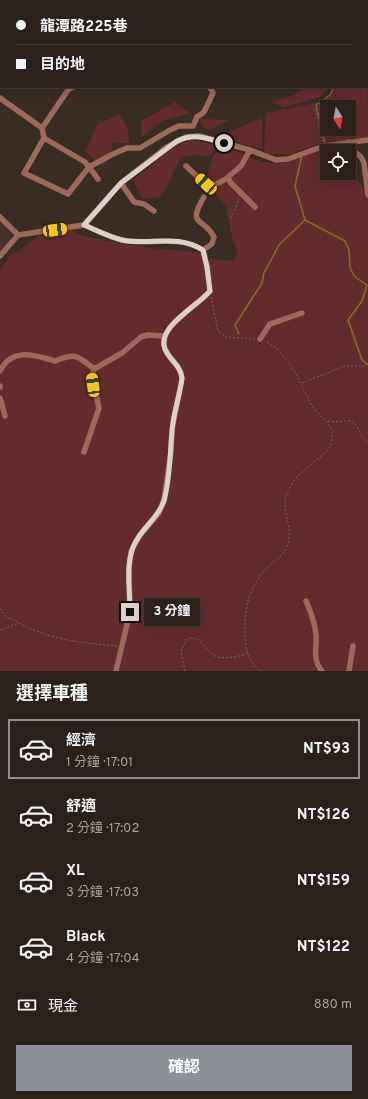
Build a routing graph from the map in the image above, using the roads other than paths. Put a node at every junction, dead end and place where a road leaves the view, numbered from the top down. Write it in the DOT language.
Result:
graph roads {
  1 [pos="71,88"];
  2 [pos="210,88"];
  3 [pos="0,98"];
  4 [pos="42,128"];
  5 [pos="44,138"];
  6 [pos="368,140"];
  7 [pos="348,142"];
  8 [pos="250,150"];
  9 [pos="186,166"];
  10 [pos="89,167"];
  11 [pos="228,177"];
  12 [pos="98,179"];
  13 [pos="121,183"];
  14 [pos="368,195"];
  15 [pos="204,197"];
  16 [pos="255,207"];
  17 [pos="154,211"];
  18 [pos="0,217"];
  19 [pos="84,225"];
  20 [pos="18,235"];
  21 [pos="203,250"];
  22 [pos="0,256"];
  23 [pos="302,313"];
  24 [pos="165,336"];
  25 [pos="260,339"];
  26 [pos="94,369"];
  27 [pos="0,371"];
  28 [pos="0,398"];
  29 [pos="4,416"];
  30 [pos="84,452"];
  31 [pos="306,601"];
  32 [pos="353,646"];
  33 [pos="116,671"];
  34 [pos="322,671"];
  35 [pos="349,671"];
  1 -- 4 [label="street"];
  2 -- 10 [label="street"];
  3 -- 4 [label="street"];
  4 -- 5 [label="street"];
  5 -- 10 [label="street"];
  5 -- 10 [label="street"];
  6 -- 7 [label="street"];
  7 -- 8 [label="street"];
  7 -- 14 [label="street"];
  8 -- 11 [label="street"];
  8 -- 13 [label="street"];
  9 -- 11 [label="street"];
  10 -- 12 [label="street"];
  11 -- 16 [label="street"];
  13 -- 17 [label="street"];
  13 -- 19 [label="street"];
  15 -- 21 [label="street"];
  18 -- 20 [label="street"];
  19 -- 20 [label="street"];
  19 -- 21 [label="street"];
  20 -- 22 [label="street"];
  21 -- 24 [label="street"];
  23 -- 25 [label="street"];
  24 -- 26 [label="street"];
  24 -- 33 [label="street"];
  26 -- 27 [label="street"];
  26 -- 30 [label="street"];
  28 -- 29 [label="street"];
  31 -- 34 [label="street"];
  32 -- 35 [label="street"];
}
